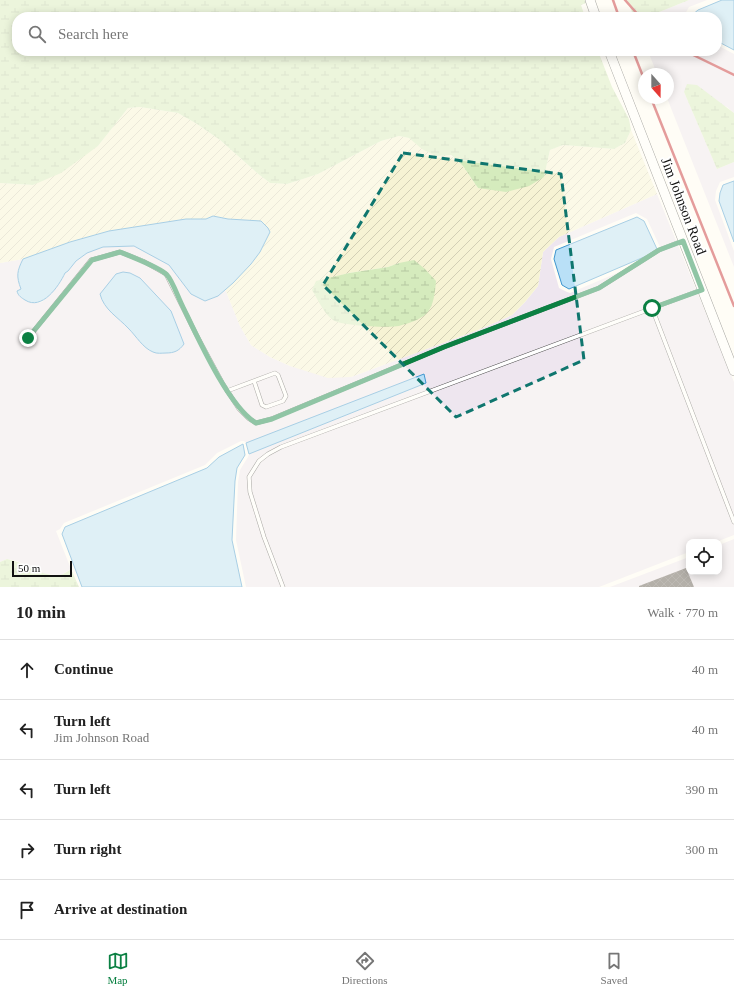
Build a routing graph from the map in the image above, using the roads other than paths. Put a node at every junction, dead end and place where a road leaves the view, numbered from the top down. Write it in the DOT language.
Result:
graph roads {
  1 [pos="590,0"];
  2 [pos="594,12"];
  3 [pos="611,56"];
  4 [pos="683,241"];
  5 [pos="702,290"];
  6 [pos="652,308"];
  7 [pos="28,338"];
  8 [pos="734,371"];
  9 [pos="254,381"];
  10 [pos="227,391"];
  11 [pos="734,522"];
  12 [pos="283,587"];
  1 -- 2 [label="street"];
  3 -- 4 [label="street, Jim Johnson Road"];
  4 -- 5 [label="street, Jim Johnson Road"];
  4 -- 10 [label="lane"];
  5 -- 6 [label="lane"];
  5 -- 8 [label="street, Jim Johnson Road"];
  6 -- 11 [label="lane"];
  6 -- 12 [label="lane"];
  7 -- 10 [label="lane"];
  9 -- 9 [label="lane"];
  9 -- 10 [label="lane"];
}
